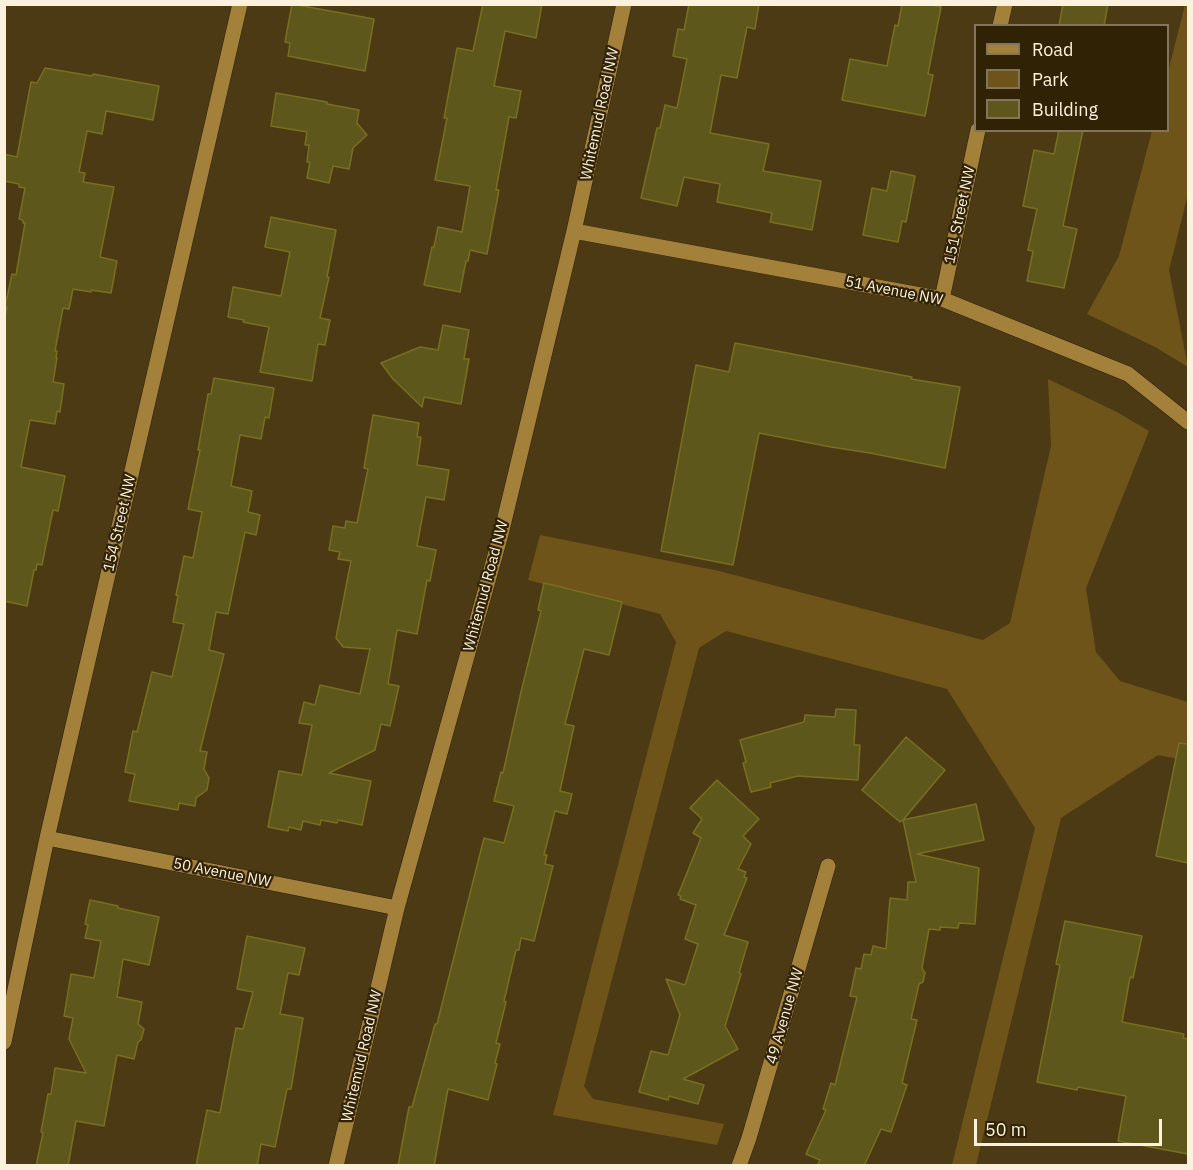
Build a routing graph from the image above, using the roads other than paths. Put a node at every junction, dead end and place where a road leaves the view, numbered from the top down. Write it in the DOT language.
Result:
graph roads {
  1 [pos="240,4"];
  2 [pos="624,4"];
  3 [pos="1005,4"];
  4 [pos="1000,24"];
  5 [pos="978,132"];
  6 [pos="574,231"];
  7 [pos="942,299"];
  8 [pos="1188,422"];
  9 [pos="47,838"];
  10 [pos="828,866"];
  11 [pos="397,908"];
  12 [pos="4,1042"];
  13 [pos="336,1166"];
  14 [pos="739,1166"];
  1 -- 9 [label="street, 154 Street NW"];
  2 -- 6 [label="street, Whitemud Road NW"];
  3 -- 4 [label="street"];
  5 -- 7 [label="street, 151 Street NW"];
  6 -- 7 [label="street, 51 Avenue NW"];
  6 -- 11 [label="street, Whitemud Road NW"];
  7 -- 8 [label="street, 51 Avenue NW"];
  9 -- 11 [label="street, 50 Avenue NW"];
  9 -- 12 [label="street, 154 Street NW"];
  10 -- 14 [label="street, 49 Avenue NW"];
  11 -- 13 [label="street, Whitemud Road NW"];
}
